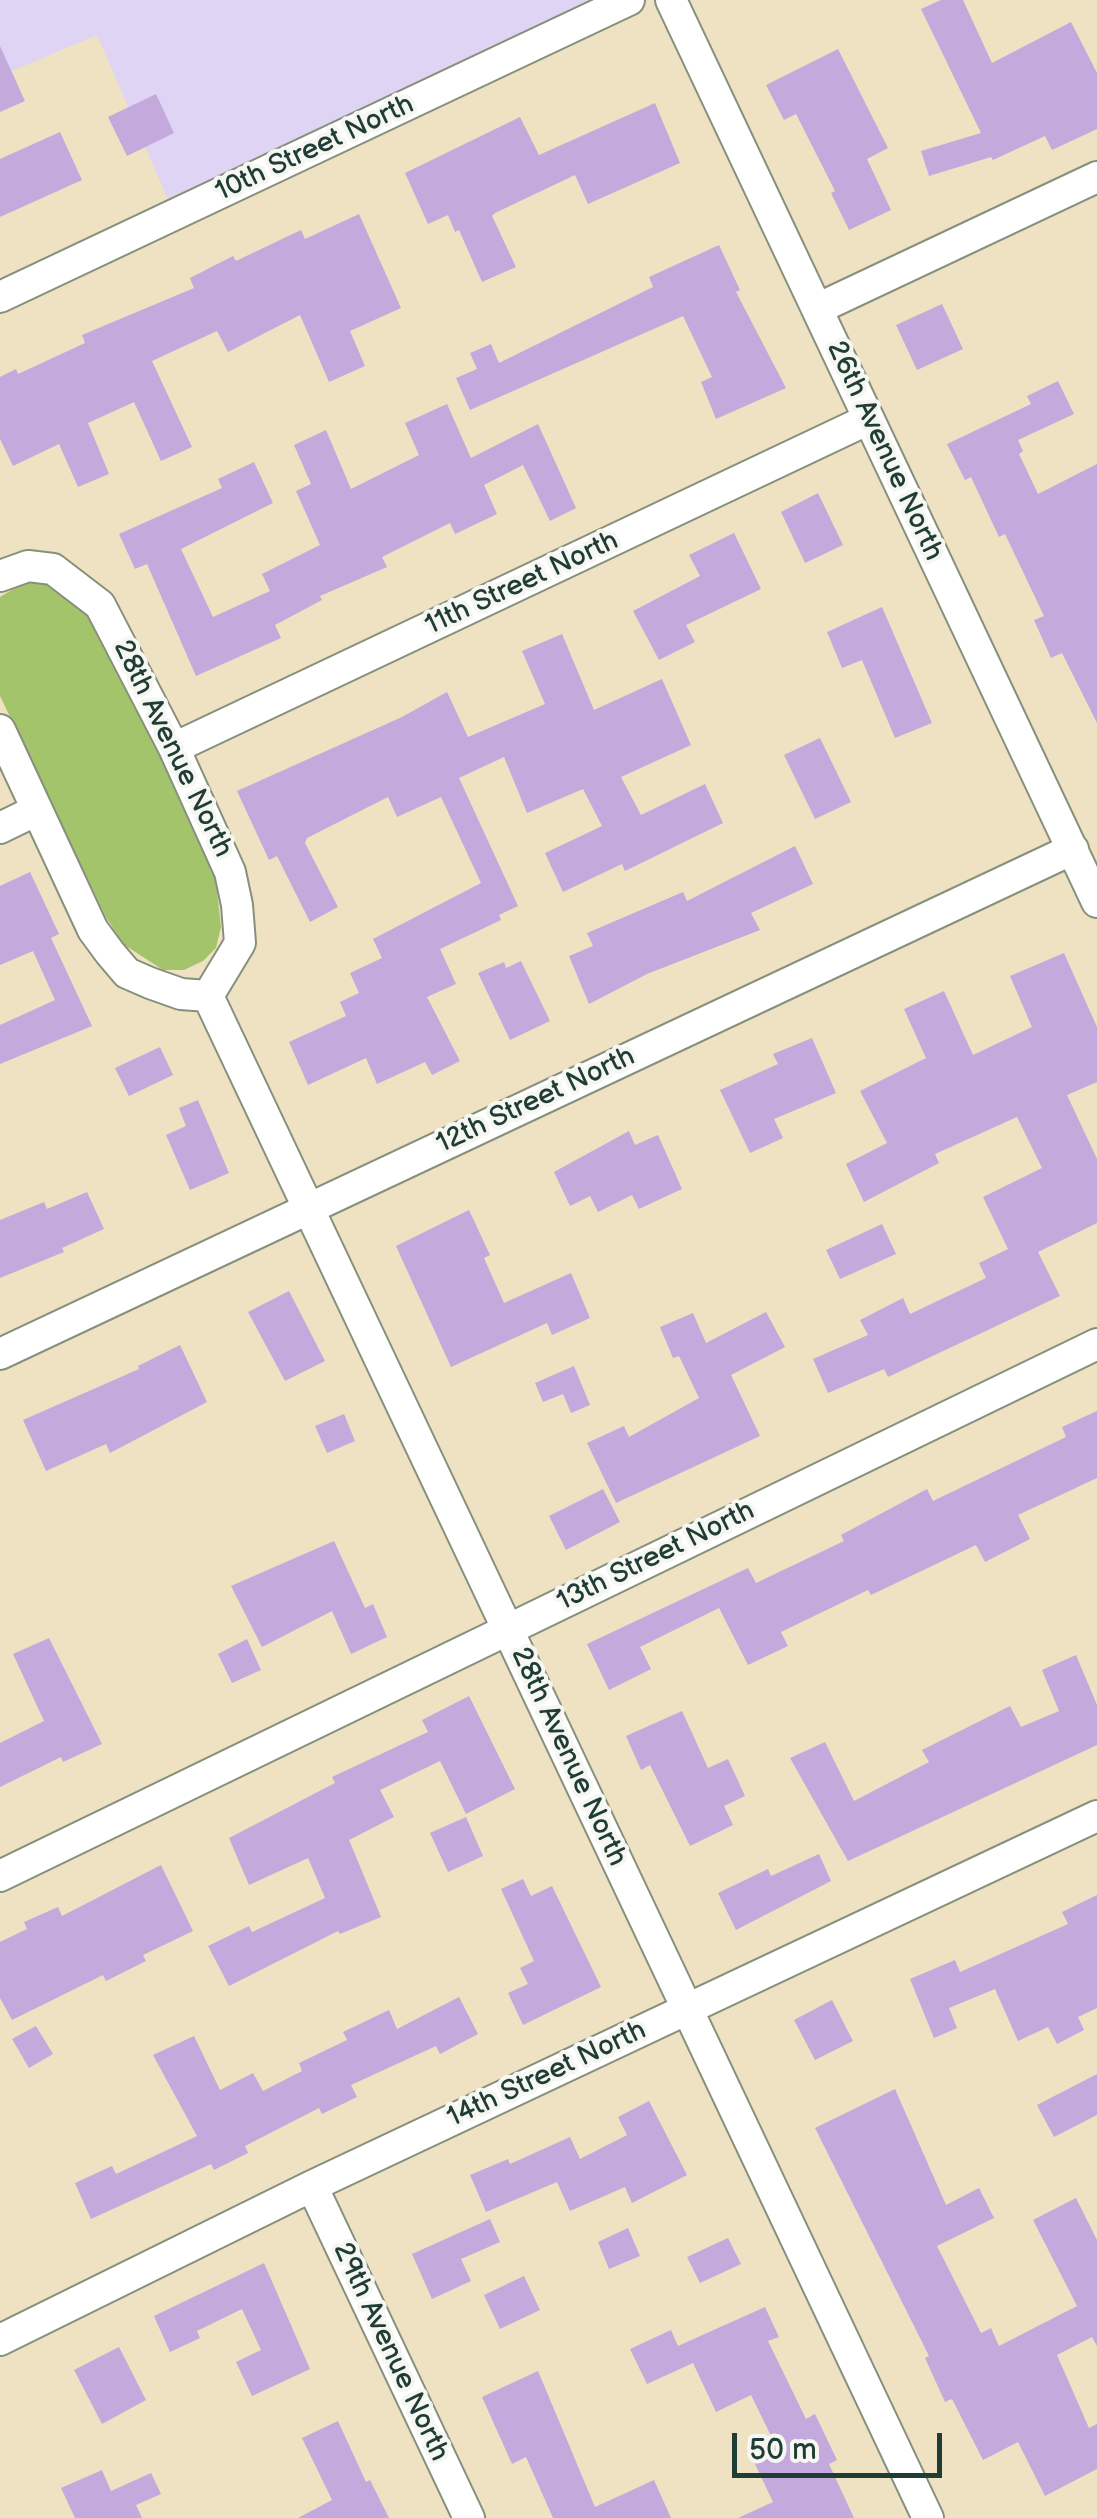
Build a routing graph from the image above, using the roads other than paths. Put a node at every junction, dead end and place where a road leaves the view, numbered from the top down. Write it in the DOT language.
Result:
graph roads {
  1 [pos="629,0"];
  2 [pos="671,0"];
  3 [pos="1097,177"];
  4 [pos="0,298"];
  5 [pos="818,310"];
  6 [pos="869,419"];
  7 [pos="2,569"];
  8 [pos="0,730"];
  9 [pos="174,748"];
  10 [pos="37,810"];
  11 [pos="0,828"];
  12 [pos="1073,850"];
  13 [pos="1097,902"];
  14 [pos="208,996"];
  15 [pos="308,1207"];
  16 [pos="1097,1344"];
  17 [pos="0,1354"];
  18 [pos="507,1629"];
  19 [pos="1097,1816"];
  20 [pos="0,1876"];
  21 [pos="688,2010"];
  22 [pos="312,2186"];
  23 [pos="0,2340"];
  24 [pos="469,2518"];
  25 [pos="928,2518"];
  1 -- 4 [label="street, 10th Street North"];
  2 -- 5 [label="street, 26th Avenue North"];
  3 -- 5 [label="street"];
  5 -- 6 [label="street, 26th Avenue North"];
  6 -- 9 [label="street, 11th Street North"];
  6 -- 12 [label="street, 26th Avenue North"];
  7 -- 9 [label="street, 28th Avenue North"];
  8 -- 10 [label="street"];
  9 -- 14 [label="street, 28th Avenue North"];
  10 -- 11 [label="street"];
  10 -- 14 [label="street"];
  12 -- 13 [label="street, 26th Avenue North"];
  12 -- 15 [label="street, 12th Street North"];
  14 -- 15 [label="street, 28th Avenue North"];
  15 -- 17 [label="street, 12th Street North"];
  15 -- 18 [label="street, 28th Avenue North"];
  16 -- 18 [label="street, 13th Street North"];
  18 -- 20 [label="street, 13th Street North"];
  18 -- 21 [label="street, 28th Avenue North"];
  19 -- 21 [label="street, 14th Street North"];
  21 -- 22 [label="street, 14th Street North"];
  21 -- 25 [label="street, 28th Avenue North"];
  22 -- 23 [label="street, 14th Street North"];
  22 -- 24 [label="street, 29th Avenue North"];
}
